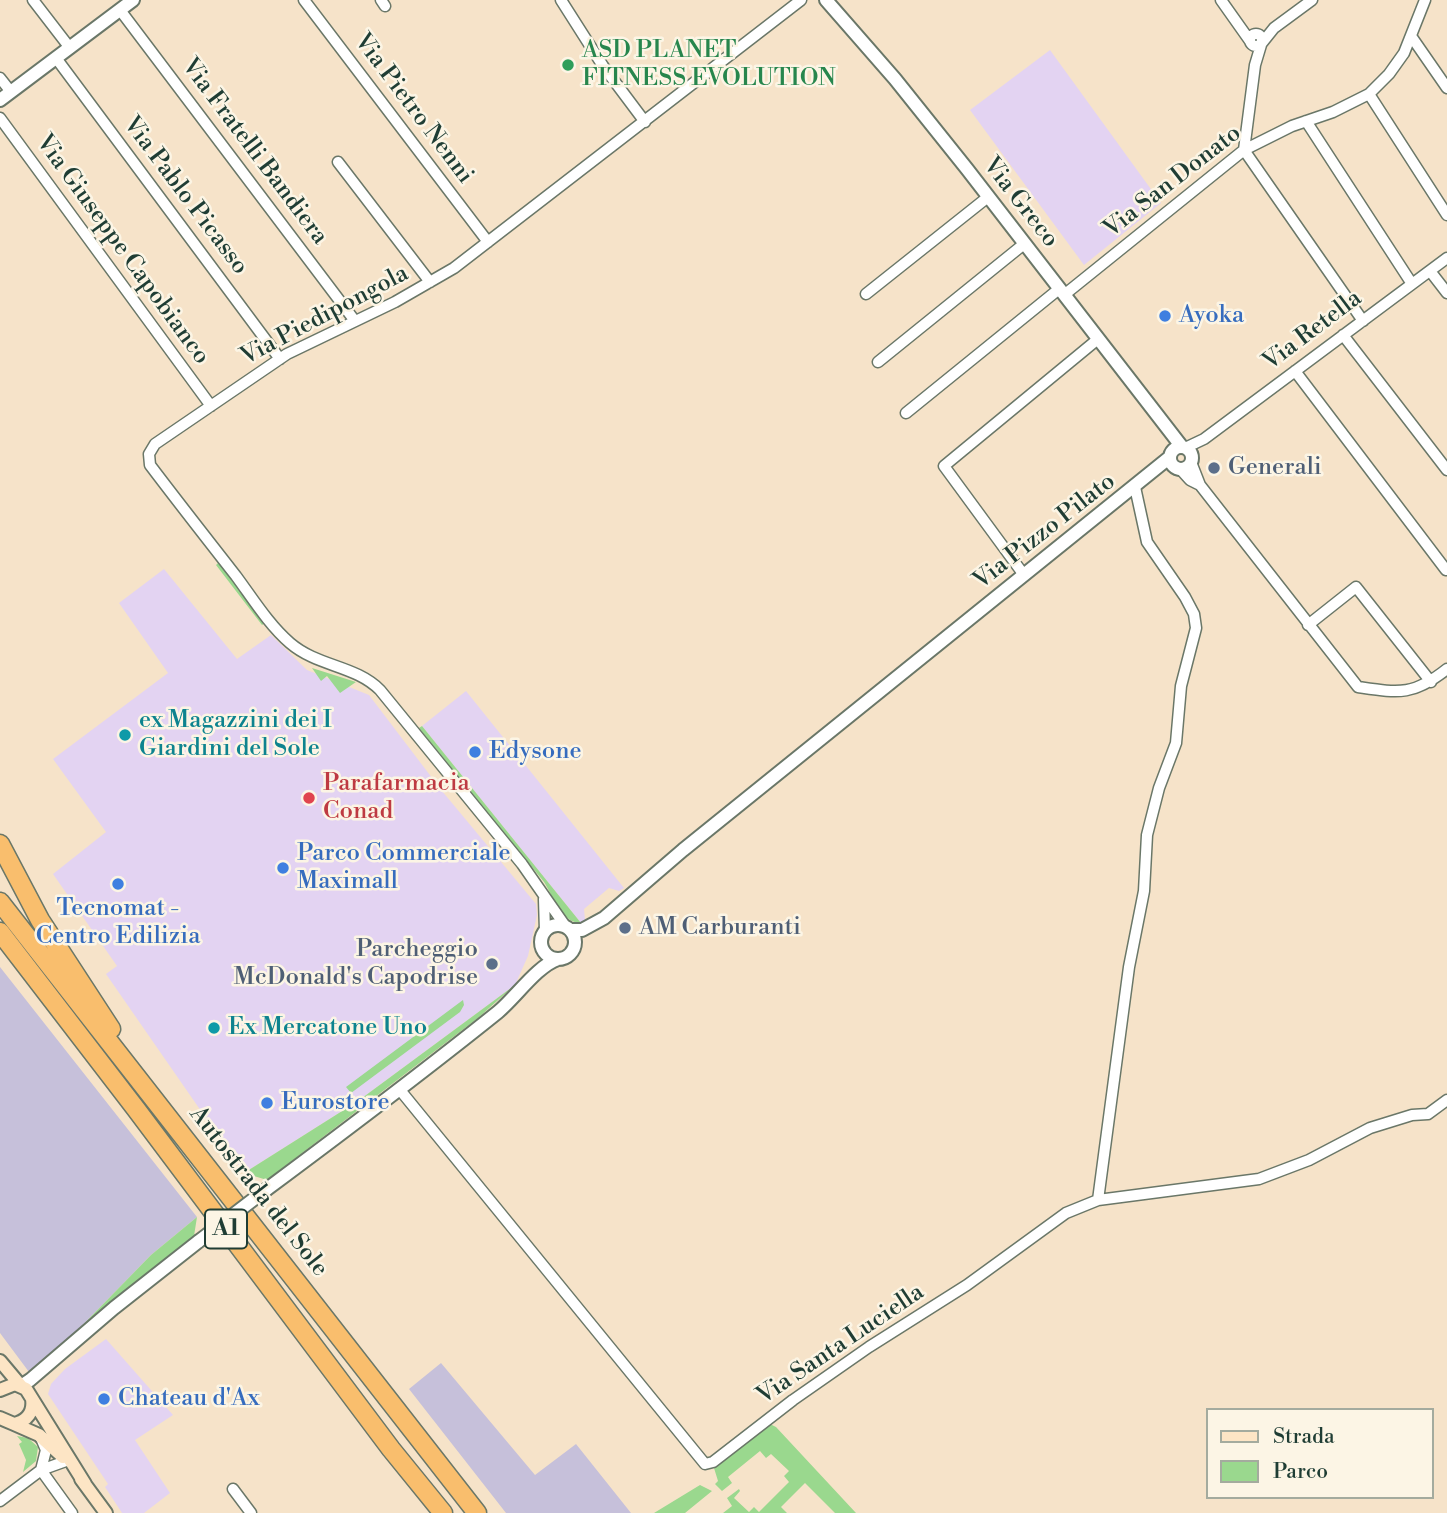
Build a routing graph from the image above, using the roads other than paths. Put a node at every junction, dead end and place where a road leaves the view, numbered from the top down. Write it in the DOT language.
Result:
graph roads {
  1 [pos="33,0"];
  2 [pos="304,0"];
  3 [pos="561,0"];
  4 [pos="801,0"];
  5 [pos="826,0"];
  6 [pos="1221,0"];
  7 [pos="1312,0"];
  8 [pos="1425,0"];
  9 [pos="126,3"];
  10 [pos="1411,36"];
  11 [pos="1256,40"];
  12 [pos="70,48"];
  13 [pos="56,58"];
  14 [pos="0,78"];
  15 [pos="1447,88"];
  16 [pos="1369,94"];
  17 [pos="5,96"];
  18 [pos="0,118"];
  19 [pos="1306,121"];
  20 [pos="645,122"];
  21 [pos="1244,150"];
  22 [pos="338,162"];
  23 [pos="988,197"];
  24 [pos="1447,215"];
  25 [pos="488,243"];
  26 [pos="1024,244"];
  27 [pos="1447,258"];
  28 [pos="1430,271"];
  29 [pos="430,282"];
  30 [pos="1412,284"];
  31 [pos="1062,292"];
  32 [pos="1447,293"];
  33 [pos="866,294"];
  34 [pos="355,321"];
  35 [pos="1363,321"];
  36 [pos="1343,335"];
  37 [pos="1098,340"];
  38 [pos="280,359"];
  39 [pos="878,362"];
  40 [pos="1295,371"];
  41 [pos="211,406"];
  42 [pos="906,413"];
  43 [pos="1180,455"];
  44 [pos="1447,470"];
  45 [pos="1135,487"];
  46 [pos="1446,570"];
  47 [pos="1024,575"];
  48 [pos="1308,625"];
  49 [pos="1447,669"];
  50 [pos="1431,682"];
  51 [pos="0,844"];
  52 [pos="544,895"];
  53 [pos="0,902"];
  54 [pos="604,918"];
  55 [pos="568,928"];
  56 [pos="545,931"];
  57 [pos="0,932"];
  58 [pos="542,946"];
  59 [pos="575,946"];
  60 [pos="558,959"];
  61 [pos="530,981"];
  62 [pos="133,1073"];
  63 [pos="400,1090"];
  64 [pos="1447,1100"];
  65 [pos="1098,1200"];
  66 [pos="60,1355"];
  67 [pos="0,1361"];
  68 [pos="21,1386"];
  69 [pos="0,1390"];
  70 [pos="32,1399"];
  71 [pos="6,1422"];
  72 [pos="39,1435"];
  73 [pos="66,1461"];
  74 [pos="41,1469"];
  75 [pos="85,1484"];
  76 [pos="233,1489"];
  77 [pos="0,1501"];
  78 [pos="72,1513"];
  79 [pos="106,1513"];
  80 [pos="251,1513"];
  81 [pos="443,1513"];
  82 [pos="477,1513"];
  1 -- 12 [label="street"];
  2 -- 25 [label="street, Via Pietro Nenni"];
  3 -- 20 [label="street"];
  4 -- 20 [label="street, Via Piedipongola"];
  5 -- 23 [label="street, Via Greco"];
  6 -- 11 [label="street"];
  7 -- 11 [label="street"];
  8 -- 10 [label="street, Via San Donato"];
  9 -- 12 [label="street"];
  9 -- 34 [label="street, Via Fratelli Bandiera"];
  10 -- 15 [label="street"];
  10 -- 16 [label="street, Via San Donato"];
  11 -- 21 [label="street"];
  12 -- 13 [label="street"];
  13 -- 17 [label="street"];
  13 -- 38 [label="street, Via Pablo Picasso"];
  14 -- 17 [label="street"];
  16 -- 19 [label="street, Via San Donato"];
  16 -- 24 [label="street"];
  18 -- 41 [label="street, Via Giuseppe Capobianco"];
  19 -- 21 [label="street, Via San Donato"];
  19 -- 30 [label="street"];
  20 -- 25 [label="street, Via Piedipongola"];
  21 -- 31 [label="street, Via San Donato"];
  21 -- 35 [label="street"];
  22 -- 29 [label="street"];
  23 -- 26 [label="street, Via Greco"];
  23 -- 33 [label="street"];
  25 -- 29 [label="street, Via Piedipongola"];
  26 -- 31 [label="street, Via Greco"];
  26 -- 39 [label="street"];
  27 -- 28 [label="street, Via Retella"];
  28 -- 30 [label="street, Via Retella"];
  28 -- 32 [label="street"];
  29 -- 34 [label="street, Via Piedipongola"];
  30 -- 35 [label="street, Via Retella"];
  31 -- 37 [label="street, Via Greco"];
  31 -- 42 [label="street, Via San Donato"];
  34 -- 38 [label="street, Via Piedipongola"];
  35 -- 36 [label="street, Via Retella"];
  36 -- 40 [label="street, Via Retella"];
  36 -- 44 [label="street"];
  37 -- 43 [label="street, Via Greco"];
  37 -- 47 [label="street"];
  38 -- 41 [label="street, Via Piedipongola"];
  40 -- 43 [label="street, Via Retella"];
  40 -- 46 [label="street"];
  41 -- 52 [label="street, Via Piedipongola"];
  43 -- 45 [label="street"];
  43 -- 48 [label="street"];
  45 -- 47 [label="street, Via Pizzo Pilato"];
  45 -- 65 [label="street, Via Pizzo Pilato"];
  47 -- 54 [label="street, Via Pizzo Pilato"];
  48 -- 50 [label="street"];
  48 -- 50 [label="street"];
  49 -- 50 [label="street"];
  51 -- 62 [label="highway"];
  52 -- 55 [label="street, Via Piedipongola"];
  52 -- 56 [label="street"];
  53 -- 62 [label="highway, Autostrada del Sole / A1"];
  54 -- 55 [label="street"];
  54 -- 59 [label="street"];
  55 -- 56 [label="street"];
  55 -- 59 [label="street, Via Piedipongola"];
  56 -- 58 [label="street"];
  57 -- 81 [label="highway, Autostrada del Sole / A1"];
  58 -- 60 [label="street"];
  58 -- 61 [label="street"];
  59 -- 60 [label="street"];
  60 -- 61 [label="street"];
  61 -- 63 [label="street"];
  62 -- 82 [label="highway, Autostrada del Sole / A1"];
  63 -- 65 [label="street, Via Santa Luciella"];
  63 -- 66 [label="street, bridge"];
  64 -- 65 [label="street, Via Santa Luciella"];
  66 -- 68 [label="street"];
  66 -- 70 [label="street"];
  67 -- 68 [label="main road"];
  68 -- 69 [label="main road"];
  68 -- 70 [label="main road"];
  70 -- 71 [label="main road"];
  70 -- 75 [label="main road"];
  71 -- 72 [label="main road"];
  72 -- 73 [label="main road"];
  72 -- 74 [label="street"];
  73 -- 74 [label="street"];
  73 -- 75 [label="main road"];
  74 -- 77 [label="street"];
  74 -- 78 [label="street"];
  75 -- 79 [label="main road"];
  76 -- 80 [label="street"];
}
